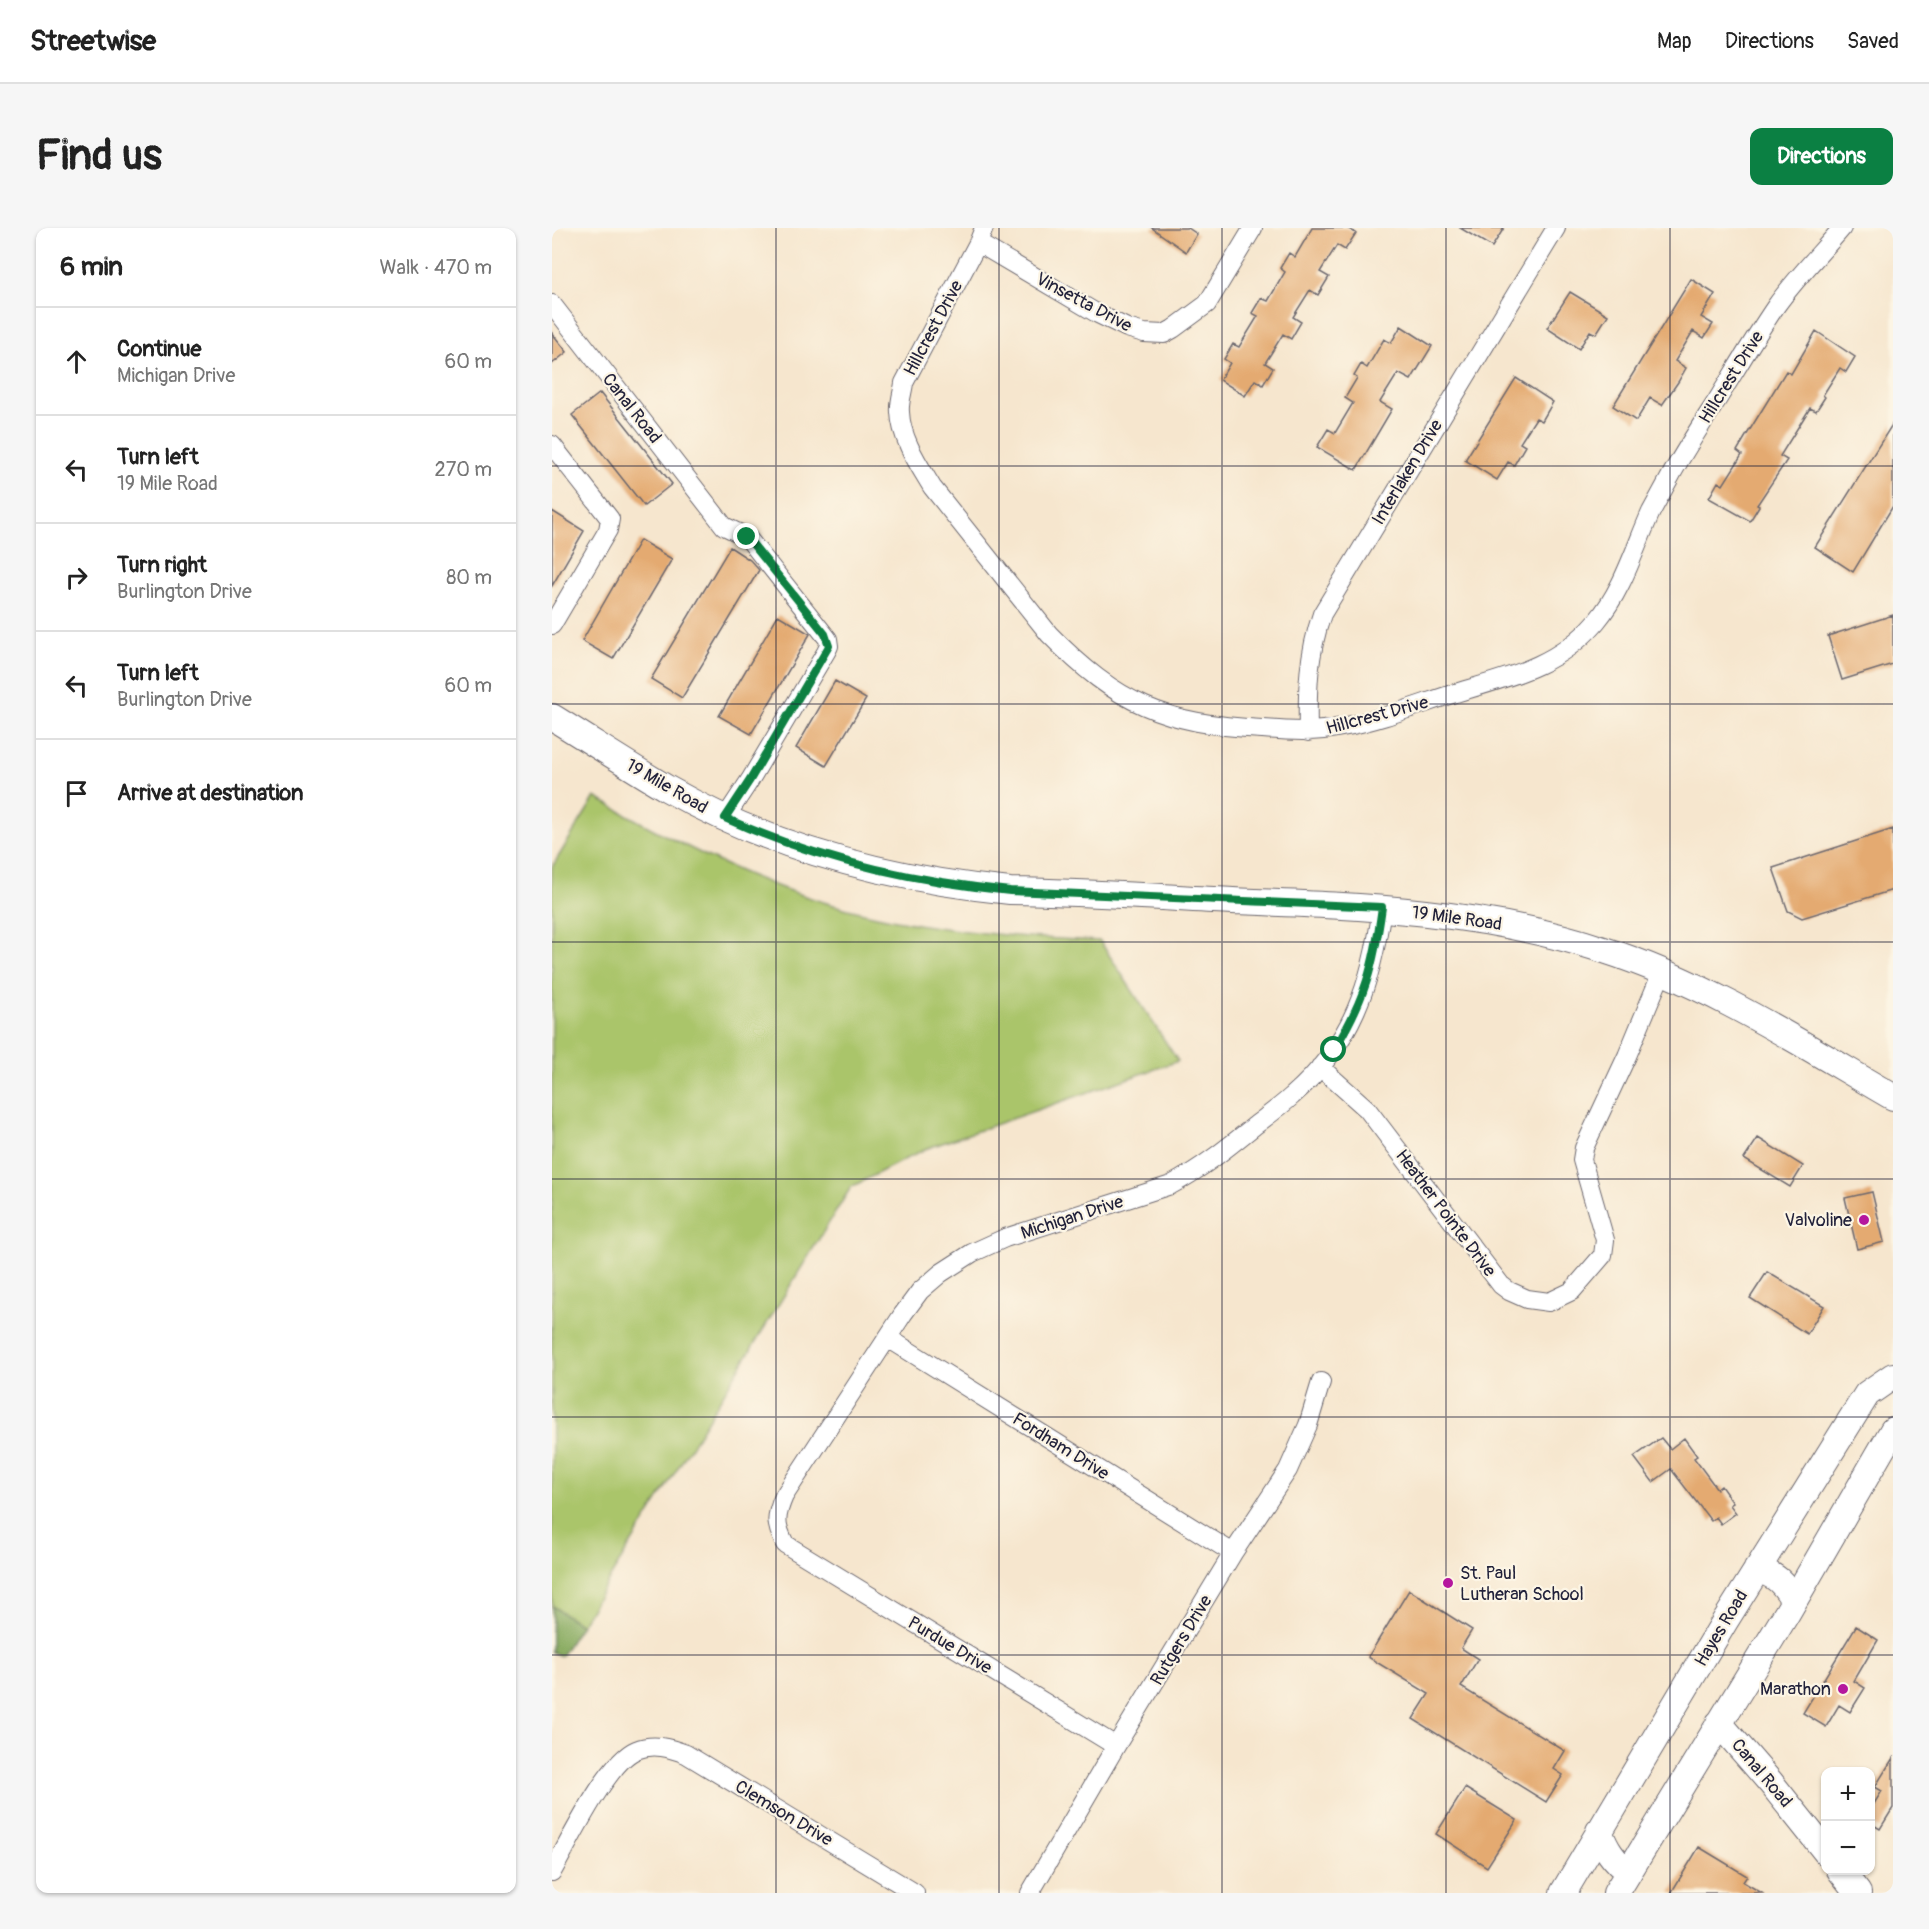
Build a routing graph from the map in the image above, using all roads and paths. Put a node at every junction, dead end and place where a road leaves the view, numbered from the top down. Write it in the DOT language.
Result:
graph roads {
  1 [pos="1253,228"];
  2 [pos="1556,228"];
  3 [pos="1842,228"];
  4 [pos="981,236"];
  5 [pos="552,304"];
  6 [pos="552,445"];
  7 [pos="552,625"];
  8 [pos="552,717"];
  9 [pos="1308,732"];
  10 [pos="725,818"];
  11 [pos="1382,907"];
  12 [pos="1662,972"];
  13 [pos="1320,1067"];
  14 [pos="1893,1097"];
  15 [pos="888,1338"];
  16 [pos="1893,1376"];
  17 [pos="1321,1382"];
  18 [pos="1893,1430"];
  19 [pos="785,1544"];
  20 [pos="1233,1553"];
  21 [pos="1756,1569"];
  22 [pos="1794,1600"];
  23 [pos="1719,1723"];
  24 [pos="1116,1746"];
  25 [pos="1599,1831"];
  26 [pos="1821,1846"];
  27 [pos="552,1872"];
  28 [pos="1629,1872"];
  29 [pos="1844,1875"];
  30 [pos="915,1893"];
  31 [pos="1030,1893"];
  32 [pos="1563,1893"];
  33 [pos="1616,1893"];
  34 [pos="1858,1893"];
  1 -- 4 [label="street, Vinsetta Drive"];
  2 -- 9 [label="street, Interlaken Drive"];
  3 -- 9 [label="street, Hillcrest Drive"];
  4 -- 9 [label="street, Hillcrest Drive"];
  5 -- 10 [label="street, Canal Road"];
  6 -- 7 [label="street"];
  8 -- 10 [label="street, 19 Mile Road"];
  10 -- 11 [label="street, 19 Mile Road"];
  11 -- 12 [label="street, 19 Mile Road"];
  11 -- 13 [label="street, Michigan Drive"];
  12 -- 13 [label="street, Heather Pointe Drive"];
  12 -- 14 [label="street, 19 Mile Road"];
  13 -- 15 [label="street, Michigan Drive"];
  15 -- 19 [label="street, Michigan Drive"];
  15 -- 20 [label="street, Fordham Drive"];
  16 -- 21 [label="street, Hayes Road"];
  17 -- 20 [label="street, Rutgers Drive"];
  18 -- 22 [label="street"];
  19 -- 24 [label="street, Purdue Drive"];
  20 -- 24 [label="street, Rutgers Drive"];
  21 -- 22 [label="street"];
  21 -- 25 [label="street, Hayes Road"];
  22 -- 23 [label="street"];
  23 -- 26 [label="street, Canal Road"];
  23 -- 28 [label="street"];
  24 -- 31 [label="street, Rutgers Drive"];
  25 -- 28 [label="street"];
  25 -- 32 [label="street, Hayes Road"];
  27 -- 30 [label="street, Clemson Drive"];
  28 -- 33 [label="street"];
  29 -- 34 [label="street"];
}
